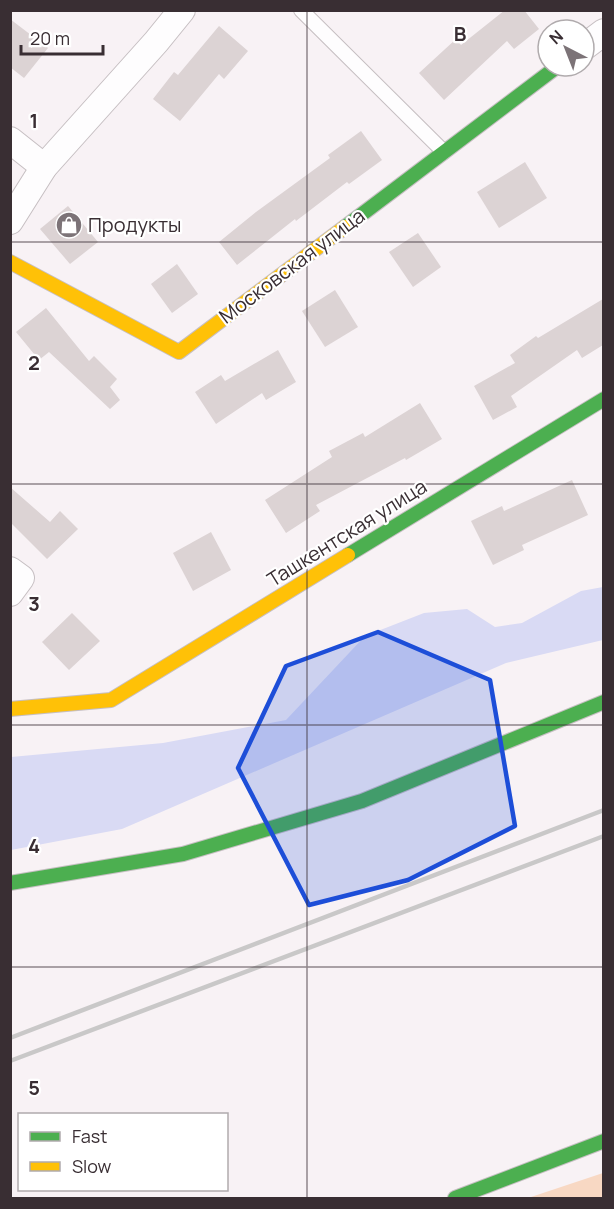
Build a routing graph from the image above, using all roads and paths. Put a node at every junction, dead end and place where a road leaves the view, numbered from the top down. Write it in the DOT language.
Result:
graph roads {
  1 [pos="182,10"];
  2 [pos="301,10"];
  3 [pos="542,78"];
  4 [pos="10,140"];
  5 [pos="444,152"];
  6 [pos="44,167"];
  7 [pos="10,221"];
  8 [pos="10,262"];
  9 [pos="603,399"];
  10 [pos="10,570"];
  11 [pos="10,593"];
  12 [pos="603,702"];
  13 [pos="10,709"];
  14 [pos="10,883"];
  15 [pos="603,1141"];
  16 [pos="455,1198"];
  1 -- 6 [label="street"];
  2 -- 5 [label="lane"];
  3 -- 5 [label="street, Московская улица"];
  4 -- 6 [label="street"];
  5 -- 8 [label="street, Московская улица"];
  6 -- 7 [label="street"];
  9 -- 13 [label="street, Ташкентская улица"];
  10 -- 11 [label="street"];
  12 -- 14 [label="street"];
  15 -- 16 [label="street"];
}
